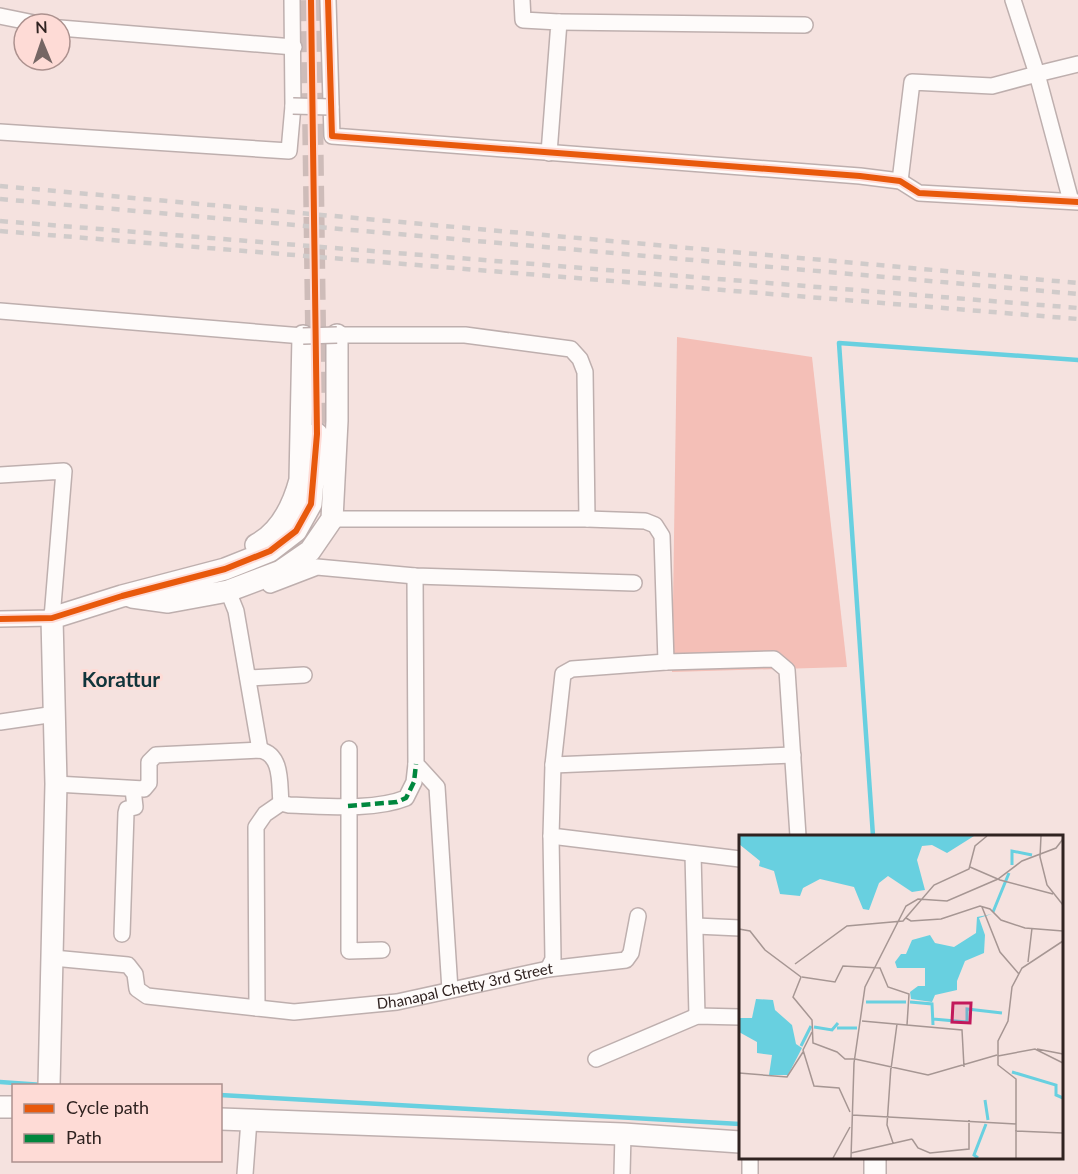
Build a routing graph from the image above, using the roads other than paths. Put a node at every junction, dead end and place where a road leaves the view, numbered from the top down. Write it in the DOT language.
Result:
graph roads {
  1 [pos="292,0"];
  2 [pos="328,0"];
  3 [pos="522,0"];
  4 [pos="1013,0"];
  5 [pos="559,22"];
  6 [pos="805,25"];
  7 [pos="72,29"];
  8 [pos="294,47"];
  9 [pos="1078,64"];
  10 [pos="1037,74"];
  11 [pos="293,106"];
  12 [pos="332,107"];
  13 [pos="0,132"];
  14 [pos="549,153"];
  15 [pos="900,181"];
  16 [pos="1075,202"];
  17 [pos="0,311"];
  18 [pos="337,335"];
  19 [pos="303,336"];
  20 [pos="317,434"];
  21 [pos="0,474"];
  22 [pos="332,519"];
  23 [pos="587,519"];
  24 [pos="415,576"];
  25 [pos="634,583"];
  26 [pos="229,594"];
  27 [pos="122,596"];
  28 [pos="52,618"];
  29 [pos="0,619"];
  30 [pos="666,662"];
  31 [pos="304,675"];
  32 [pos="248,678"];
  33 [pos="55,714"];
  34 [pos="0,722"];
  35 [pos="349,749"];
  36 [pos="260,750"];
  37 [pos="793,755"];
  38 [pos="416,764"];
  39 [pos="553,765"];
  40 [pos="56,784"];
  41 [pos="133,789"];
  42 [pos="281,803"];
  43 [pos="348,806"];
  44 [pos="798,835"];
  45 [pos="551,836"];
  46 [pos="693,854"];
  47 [pos="739,859"];
  48 [pos="638,916"];
  49 [pos="696,926"];
  50 [pos="739,928"];
  51 [pos="122,934"];
  52 [pos="382,950"];
  53 [pos="53,958"];
  54 [pos="548,969"];
  55 [pos="450,990"];
  56 [pos="257,1008"];
  57 [pos="697,1016"];
  58 [pos="739,1017"];
  59 [pos="596,1059"];
  60 [pos="49,1084"];
  61 [pos="222,1119"];
  62 [pos="249,1120"];
  63 [pos="622,1134"];
  64 [pos="739,1142"];
  65 [pos="245,1174"];
  66 [pos="622,1174"];
  1 -- 8 [label="street"];
  2 -- 12 [label="street"];
  3 -- 5 [label="street"];
  4 -- 10 [label="street"];
  5 -- 6 [label="street"];
  5 -- 14 [label="street"];
  7 -- 8 [label="street"];
  8 -- 11 [label="street"];
  9 -- 10 [label="street"];
  10 -- 15 [label="street"];
  10 -- 16 [label="street"];
  11 -- 12 [label="street, bridge"];
  11 -- 13 [label="street"];
  12 -- 14 [label="street"];
  14 -- 15 [label="street"];
  15 -- 16 [label="street"];
  17 -- 19 [label="street"];
  18 -- 19 [label="street, bridge"];
  18 -- 22 [label="street"];
  18 -- 23 [label="street"];
  19 -- 27 [label="street"];
  20 -- 27 [label="street"];
  21 -- 28 [label="street"];
  22 -- 23 [label="street"];
  22 -- 26 [label="street"];
  23 -- 30 [label="street"];
  24 -- 25 [label="street"];
  24 -- 26 [label="street"];
  24 -- 38 [label="street"];
  26 -- 27 [label="street"];
  26 -- 32 [label="street"];
  27 -- 28 [label="street"];
  28 -- 29 [label="street"];
  28 -- 33 [label="street"];
  30 -- 37 [label="street"];
  30 -- 39 [label="street"];
  31 -- 32 [label="street"];
  32 -- 36 [label="street"];
  33 -- 34 [label="street"];
  33 -- 40 [label="street"];
  35 -- 43 [label="street"];
  36 -- 41 [label="street"];
  36 -- 42 [label="street"];
  37 -- 39 [label="street"];
  37 -- 44 [label="street"];
  38 -- 43 [label="street"];
  38 -- 55 [label="street"];
  39 -- 45 [label="street"];
  40 -- 41 [label="street"];
  40 -- 53 [label="street"];
  41 -- 51 [label="street"];
  42 -- 43 [label="street"];
  42 -- 56 [label="street"];
  43 -- 52 [label="street"];
  45 -- 46 [label="street"];
  45 -- 54 [label="street"];
  46 -- 47 [label="street"];
  46 -- 49 [label="street"];
  48 -- 54 [label="street, Dhanapal Chetty 3rd Street"];
  49 -- 50 [label="street"];
  49 -- 57 [label="street"];
  53 -- 56 [label="street, Dhanapal Chetty 3rd Street"];
  53 -- 60 [label="street"];
  54 -- 55 [label="street, Dhanapal Chetty 3rd Street"];
  55 -- 56 [label="street, Dhanapal Chetty 3rd Street"];
  57 -- 58 [label="street"];
  57 -- 59 [label="street"];
  61 -- 62 [label="street"];
  62 -- 63 [label="street"];
  62 -- 65 [label="street"];
  63 -- 64 [label="street"];
  63 -- 66 [label="street"];
}
